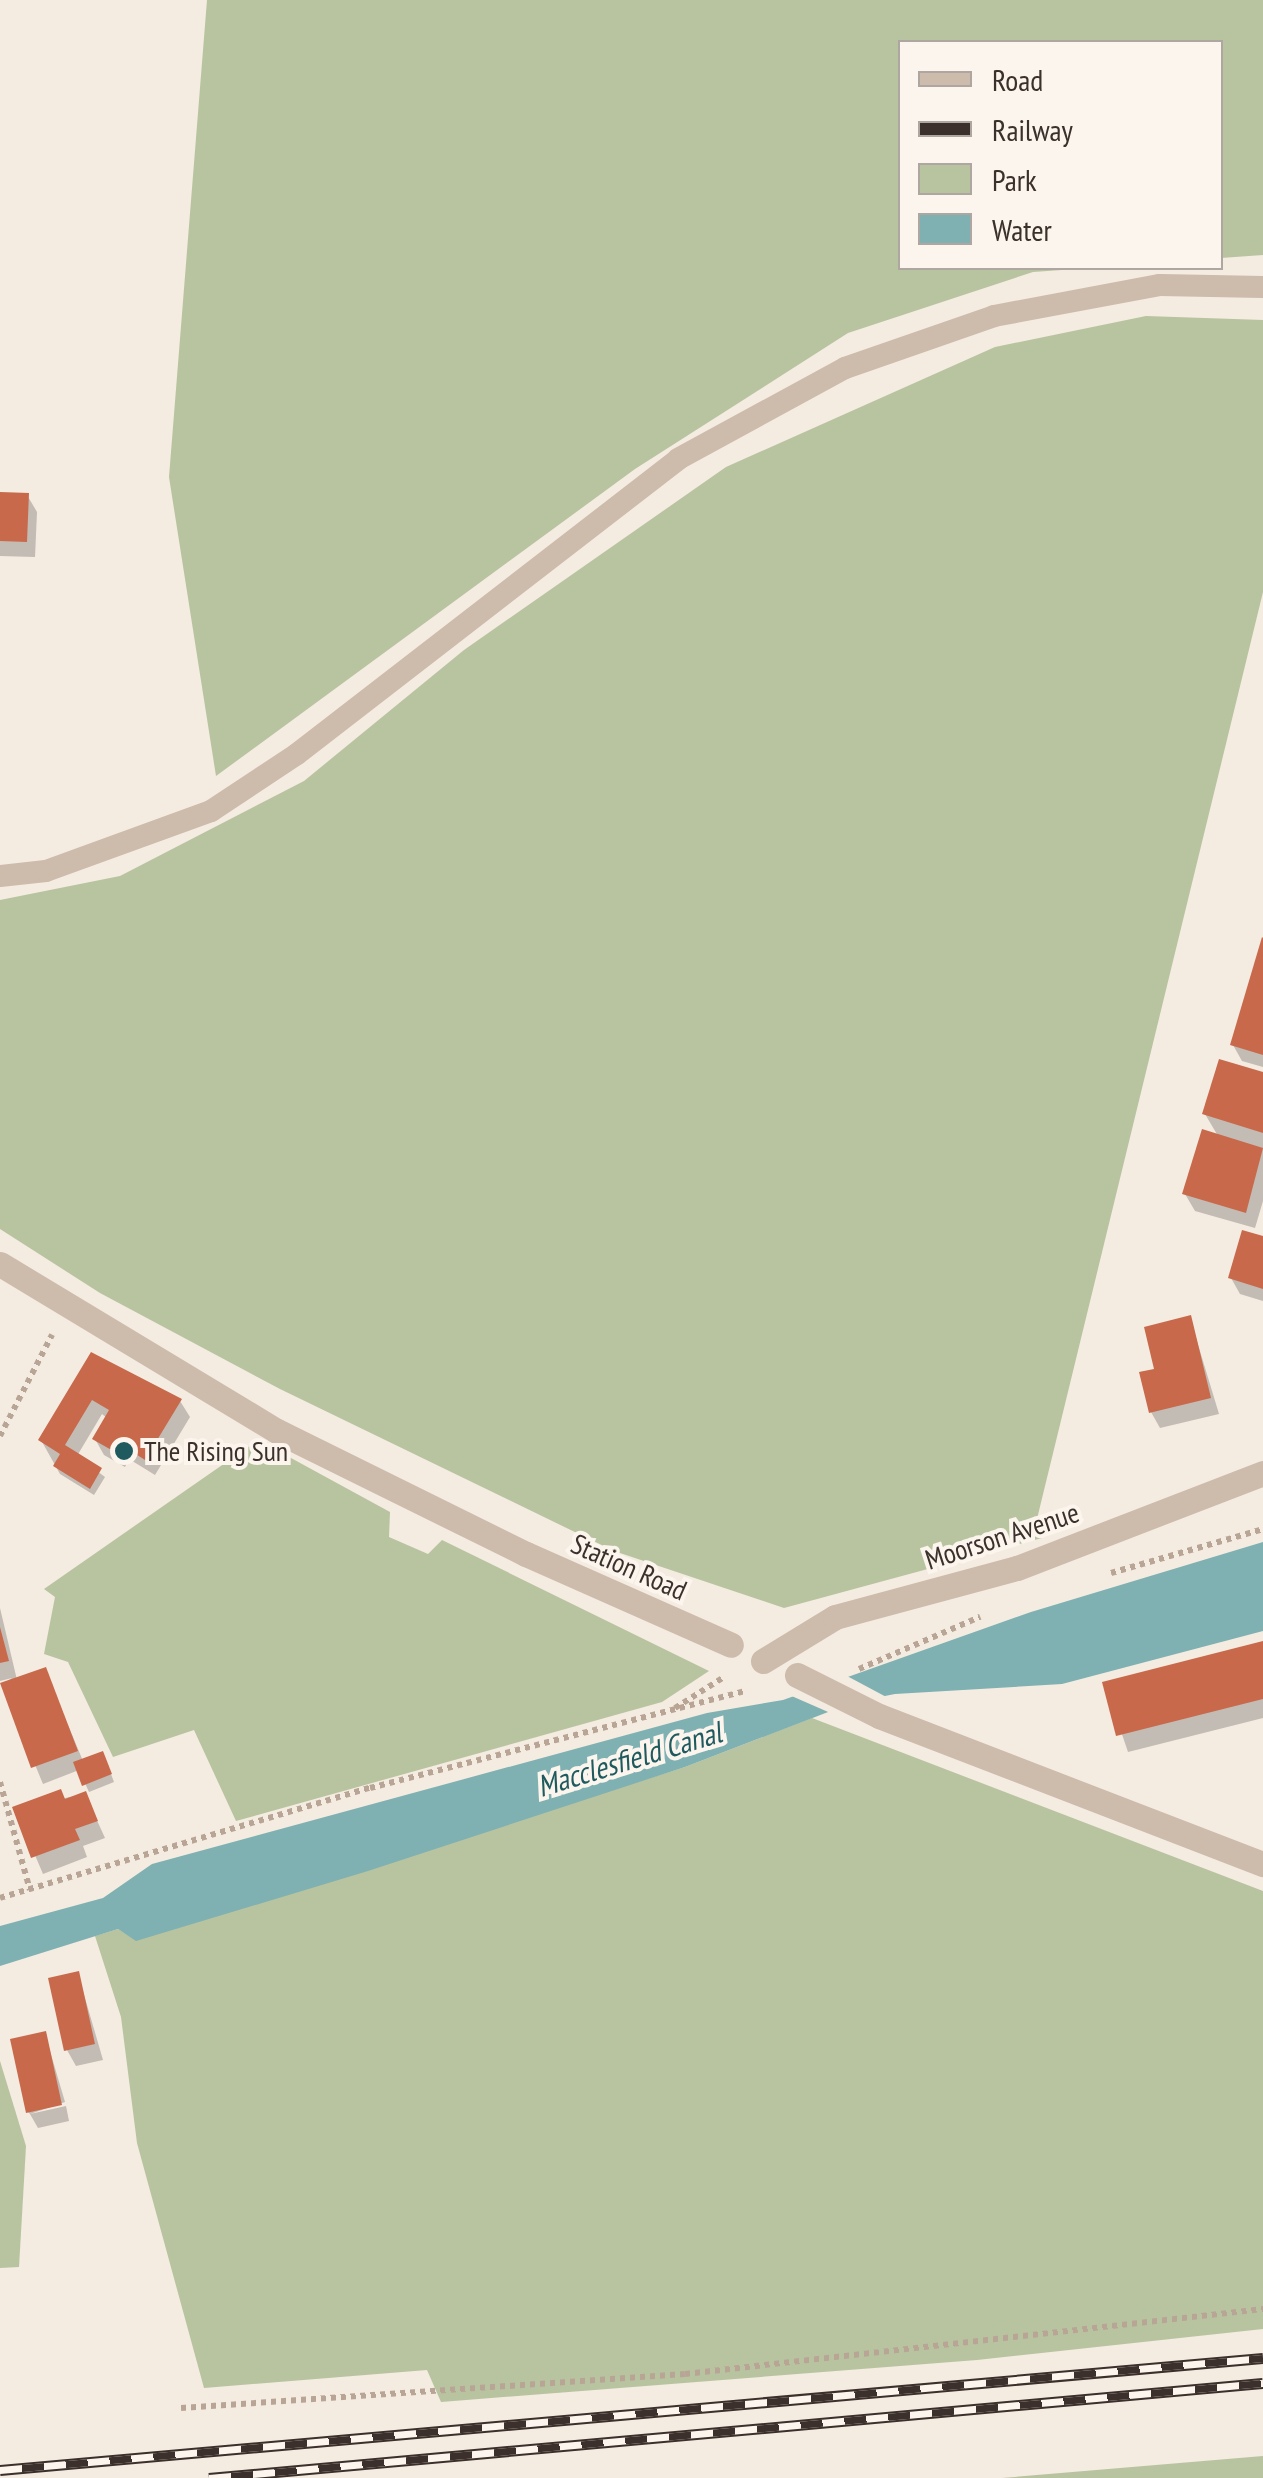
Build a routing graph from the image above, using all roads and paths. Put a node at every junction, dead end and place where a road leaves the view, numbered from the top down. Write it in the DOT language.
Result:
graph roads {
  1 [pos="1263,287"];
  2 [pos="0,876"];
  3 [pos="0,1264"];
  4 [pos="66,1305"];
  5 [pos="0,1436"];
  6 [pos="1263,1473"];
  7 [pos="1263,1529"];
  8 [pos="1100,1576"];
  9 [pos="993,1612"];
  10 [pos="764,1661"];
  11 [pos="854,1671"];
  12 [pos="725,1676"];
  13 [pos="756,1690"];
  14 [pos="666,1714"];
  15 [pos="0,1782"];
  16 [pos="1263,1864"];
  17 [pos="30,1890"];
  18 [pos="0,1898"];
  19 [pos="1263,2310"];
  20 [pos="181,2408"];
  1 -- 2 [label="lane"];
  3 -- 4 [label="street, Station Road"];
  4 -- 5 [label="path"];
  4 -- 10 [label="street, Station Road"];
  6 -- 10 [label="street, Moorson Avenue"];
  7 -- 8 [label="path"];
  9 -- 11 [label="path"];
  10 -- 16 [label="street, Station Road, bridge"];
  12 -- 14 [label="path"];
  13 -- 14 [label="path"];
  14 -- 17 [label="path"];
  15 -- 17 [label="path"];
  17 -- 18 [label="path"];
  19 -- 20 [label="path"];
}
